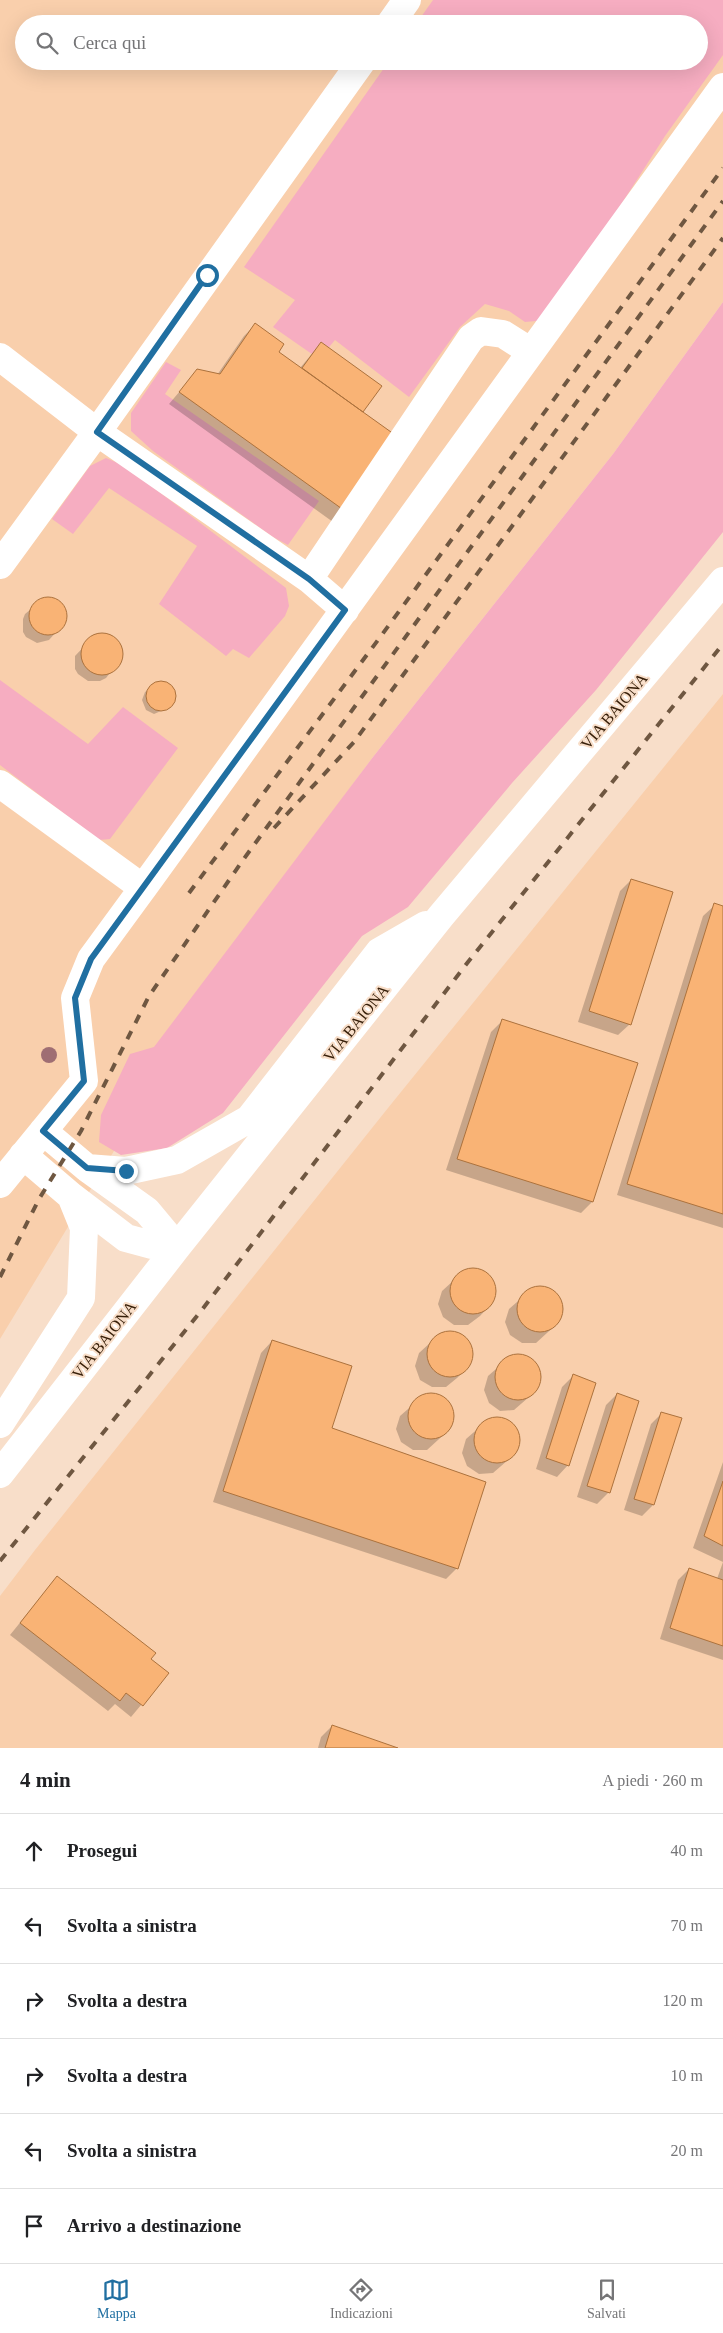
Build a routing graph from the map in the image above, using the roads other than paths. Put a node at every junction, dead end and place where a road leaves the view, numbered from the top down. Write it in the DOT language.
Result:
graph roads {
  1 [pos="407,0"];
  2 [pos="396,15"];
  3 [pos="356,70"];
  4 [pos="723,87"];
  5 [pos="530,351"];
  6 [pos="0,357"];
  7 [pos="97,432"];
  8 [pos="0,565"];
  9 [pos="309,579"];
  10 [pos="723,581"];
  11 [pos="345,610"];
  12 [pos="0,784"];
  13 [pos="143,888"];
  14 [pos="441,916"];
  15 [pos="43,1131"];
  16 [pos="23,1155"];
  17 [pos="87,1168"];
  18 [pos="0,1184"];
  19 [pos="71,1196"];
  20 [pos="177,1247"];
  21 [pos="0,1424"];
  22 [pos="0,1474"];
  1 -- 2 [label="street"];
  3 -- 7 [label="street"];
  4 -- 5 [label="street"];
  5 -- 9 [label="street"];
  5 -- 11 [label="street"];
  6 -- 7 [label="street"];
  7 -- 8 [label="street"];
  7 -- 9 [label="street"];
  9 -- 11 [label="street"];
  10 -- 14 [label="street, VIA BAIONA"];
  11 -- 13 [label="street"];
  12 -- 13 [label="street"];
  13 -- 15 [label="street"];
  14 -- 17 [label="street"];
  14 -- 20 [label="street, VIA BAIONA"];
  15 -- 16 [label="street"];
  15 -- 17 [label="street"];
  16 -- 18 [label="street"];
  16 -- 19 [label="street"];
  17 -- 20 [label="street"];
  19 -- 20 [label="street"];
  19 -- 21 [label="street"];
  20 -- 22 [label="street, VIA BAIONA"];
}
